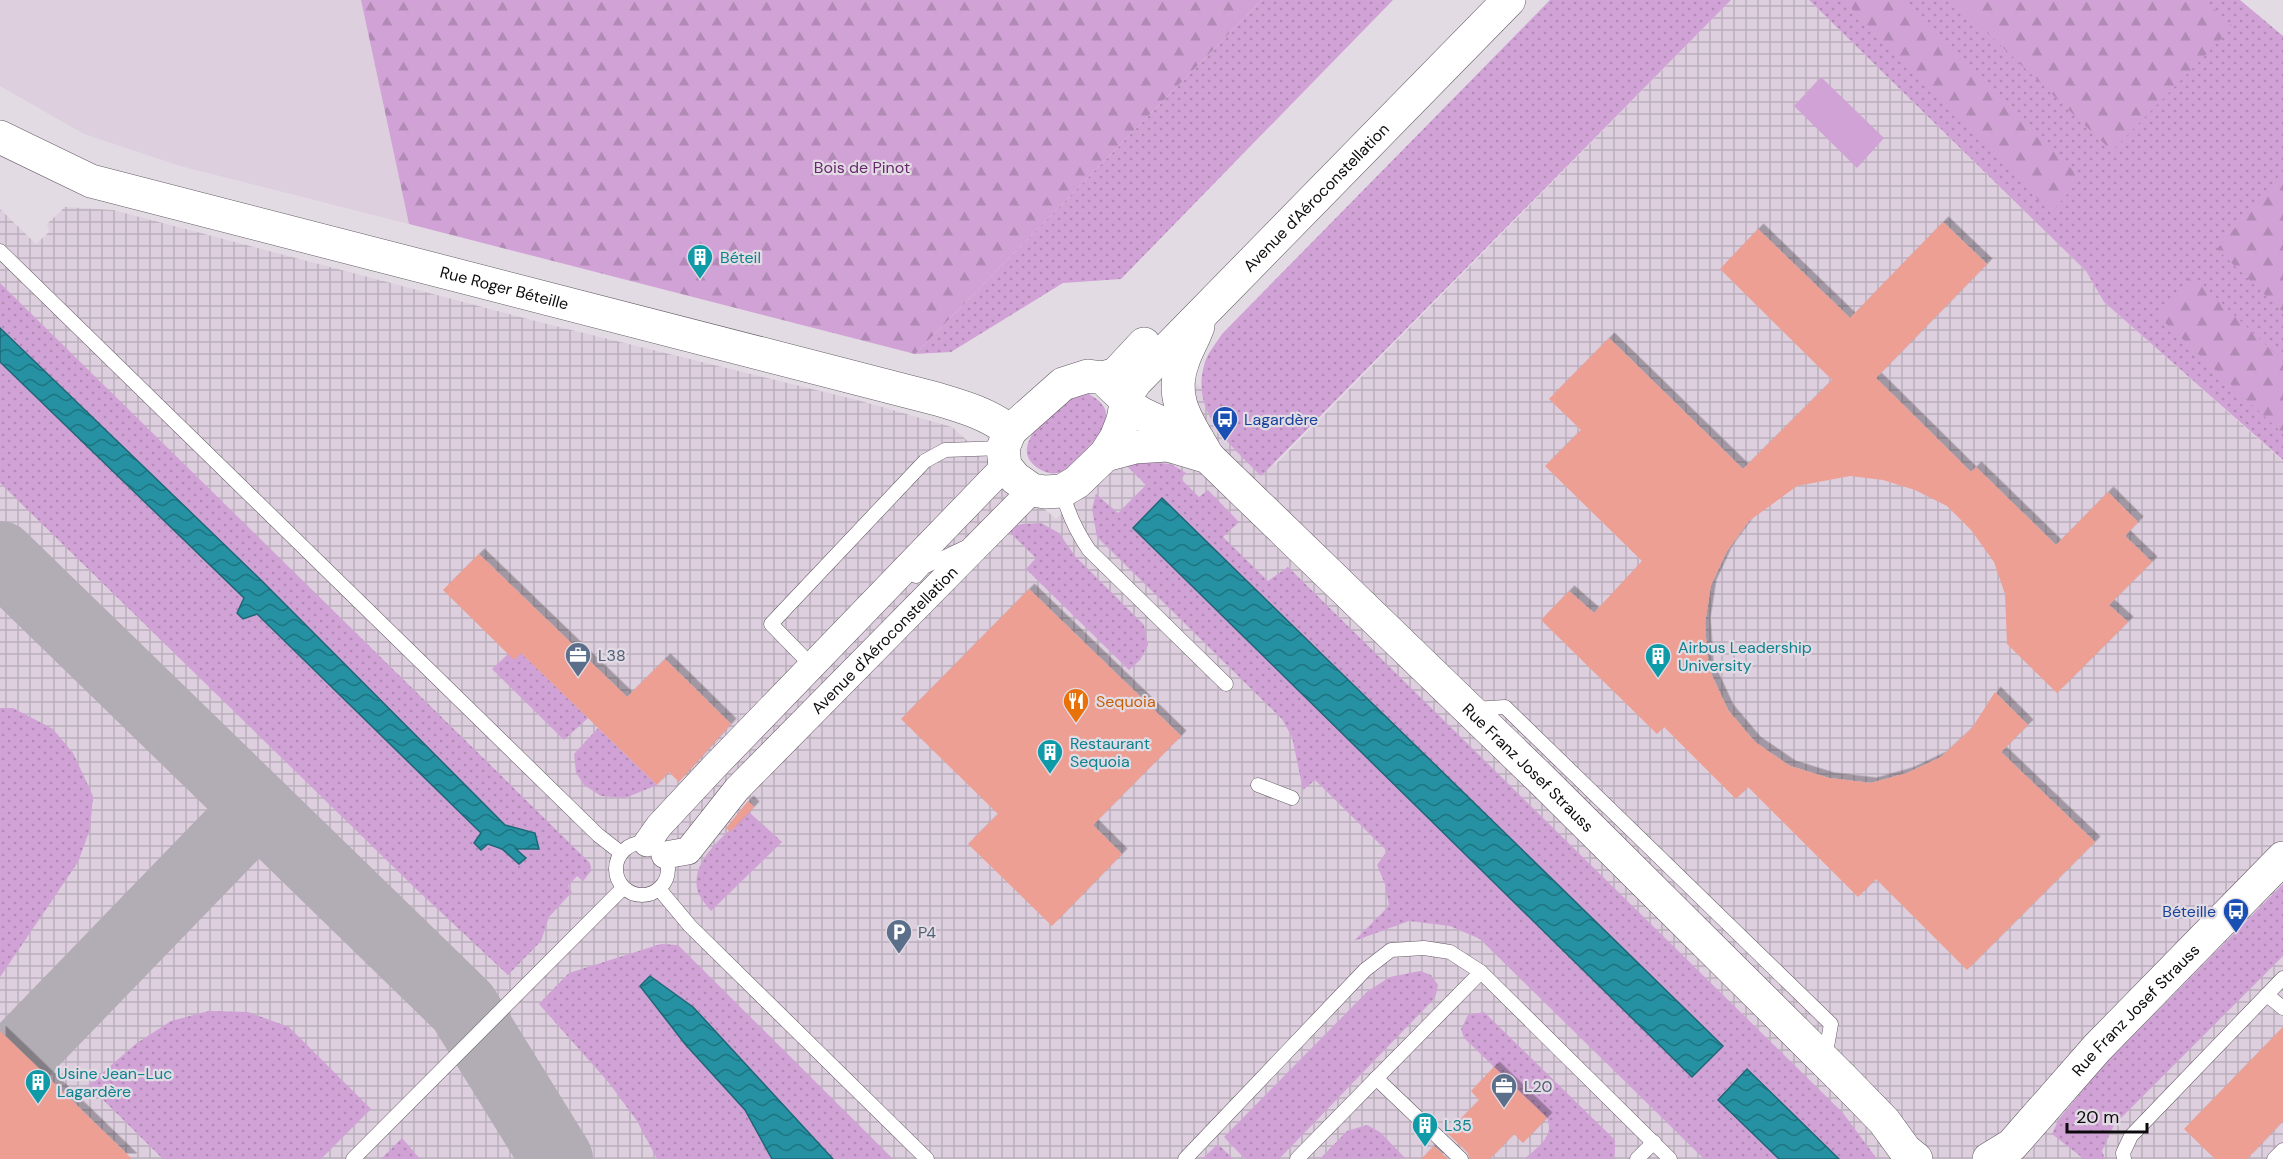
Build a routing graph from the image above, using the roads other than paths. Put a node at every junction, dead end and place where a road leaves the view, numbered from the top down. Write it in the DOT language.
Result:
graph roads {
  1 [pos="1481,0"];
  2 [pos="1509,0"];
  3 [pos="0,138"];
  4 [pos="0,251"];
  5 [pos="1203,312"];
  6 [pos="1117,393"];
  7 [pos="1006,448"];
  8 [pos="1203,448"];
  9 [pos="1105,455"];
  10 [pos="1047,491"];
  11 [pos="983,539"];
  12 [pos="813,667"];
  13 [pos="1226,684"];
  14 [pos="1258,784"];
  15 [pos="1292,798"];
  16 [pos="656,849"];
  17 [pos="621,853"];
  18 [pos="2283,858"];
  19 [pos="623,888"];
  20 [pos="660,890"];
  21 [pos="1481,972"];
  22 [pos="2283,978"];
  23 [pos="2267,995"];
  24 [pos="2283,1008"];
  25 [pos="1376,1078"];
  26 [pos="1654,1143"];
  27 [pos="2283,1150"];
  28 [pos="353,1159"];
  29 [pos="927,1159"];
  30 [pos="1185,1159"];
  31 [pos="1297,1159"];
  32 [pos="1461,1159"];
  33 [pos="1637,1159"];
  34 [pos="1670,1159"];
  35 [pos="1916,1159"];
  36 [pos="1989,1159"];
  37 [pos="2124,1159"];
  38 [pos="2274,1159"];
  1 -- 6 [label="street, Avenue d'Aéroconstellation"];
  2 -- 5 [label="street, Avenue d'Aéroconstellation"];
  3 -- 7 [label="street, Rue Roger Béteille"];
  4 -- 17 [label="lane"];
  5 -- 6 [label="street, Avenue d'Aéroconstellation"];
  5 -- 8 [label="street"];
  6 -- 7 [label="street"];
  6 -- 8 [label="street"];
  6 -- 9 [label="street"];
  7 -- 10 [label="street"];
  7 -- 12 [label="street, Avenue d'Aéroconstellation"];
  7 -- 12 [label="lane"];
  8 -- 9 [label="street, Rue Franz Josef Strauss"];
  8 -- 35 [label="street, Rue Franz Josef Strauss"];
  9 -- 10 [label="street"];
  10 -- 11 [label="street, Avenue d'Aéroconstellation"];
  10 -- 13 [label="lane"];
  11 -- 12 [label="lane"];
  11 -- 16 [label="street, Avenue d'Aéroconstellation"];
  12 -- 16 [label="street, Avenue d'Aéroconstellation"];
  14 -- 15 [label="lane"];
  16 -- 17 [label="lane"];
  16 -- 20 [label="lane"];
  17 -- 19 [label="lane"];
  18 -- 36 [label="street, Rue Franz Josef Strauss"];
  19 -- 20 [label="lane"];
  19 -- 28 [label="lane"];
  20 -- 29 [label="lane"];
  21 -- 25 [label="lane"];
  21 -- 26 [label="lane"];
  21 -- 30 [label="lane"];
  22 -- 23 [label="lane"];
  23 -- 24 [label="lane"];
  23 -- 37 [label="lane"];
  25 -- 31 [label="lane"];
  25 -- 32 [label="lane"];
  26 -- 33 [label="lane"];
  26 -- 34 [label="lane"];
  27 -- 38 [label="lane"];
}
